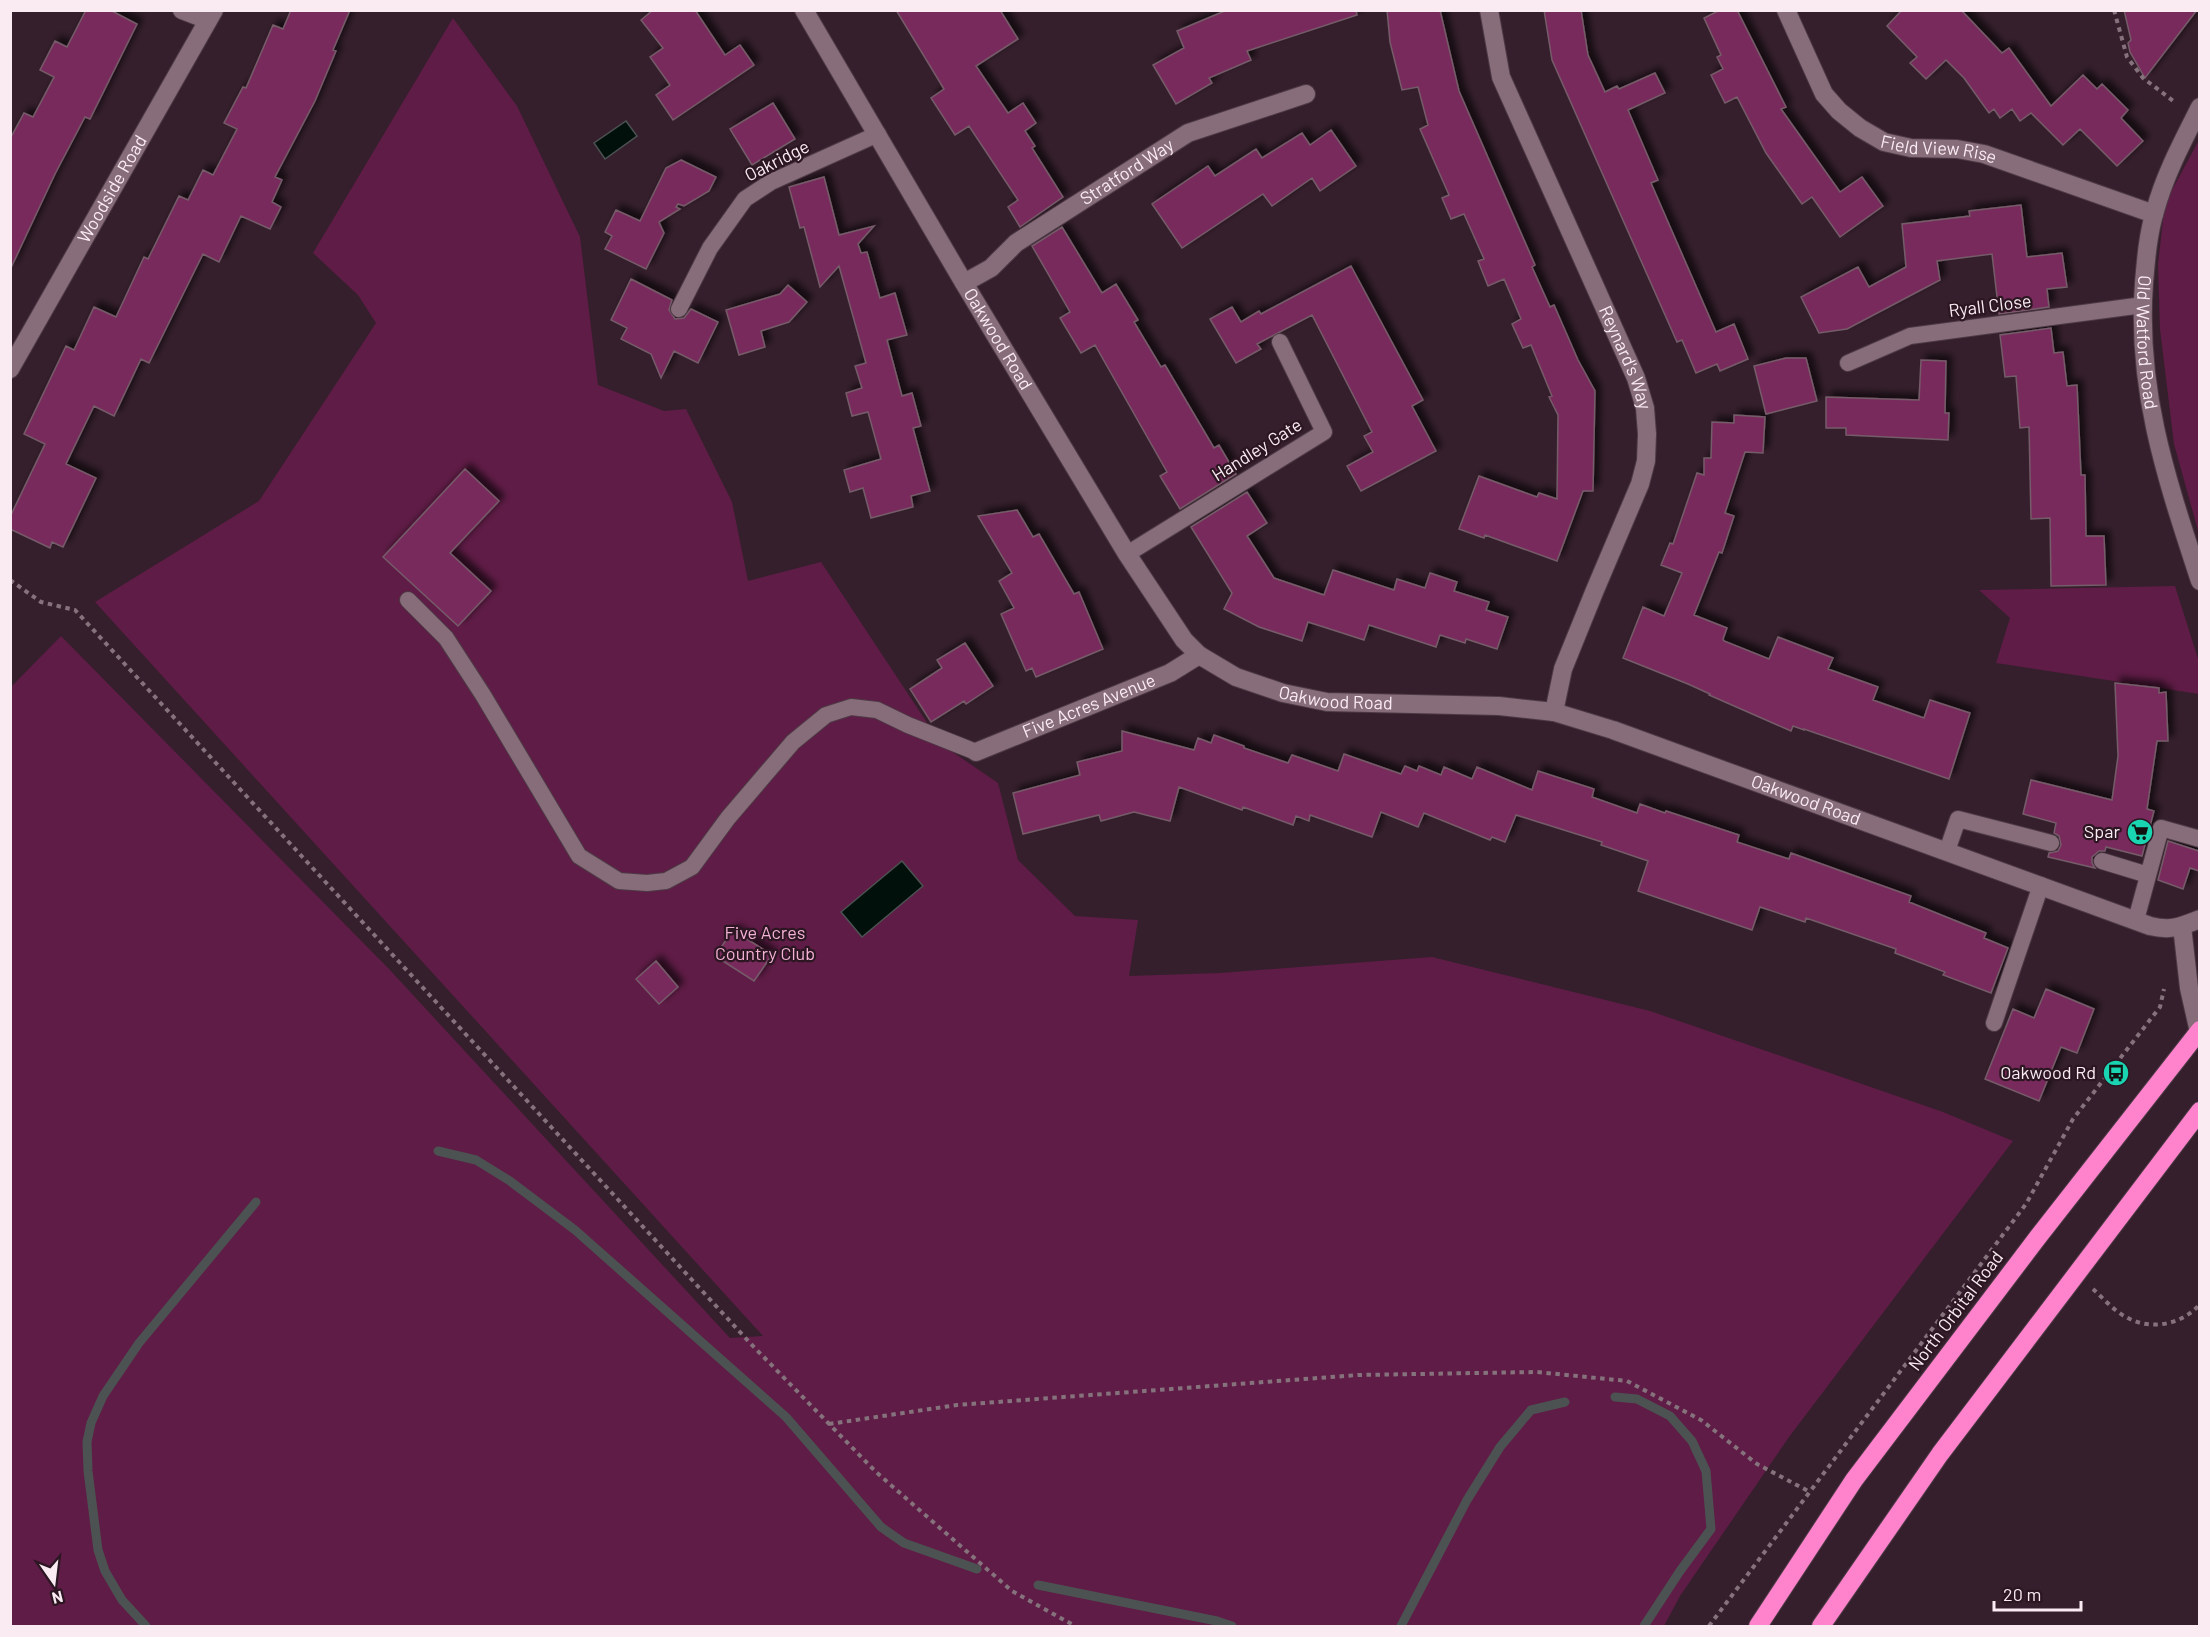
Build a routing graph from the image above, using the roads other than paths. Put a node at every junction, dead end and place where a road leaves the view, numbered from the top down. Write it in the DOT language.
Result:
graph roads {
  1 [pos="182,10"];
  2 [pos="804,10"];
  3 [pos="1489,10"];
  4 [pos="1786,10"];
  5 [pos="211,15"];
  6 [pos="1306,94"];
  7 [pos="2197,112"];
  8 [pos="878,134"];
  9 [pos="2154,214"];
  10 [pos="964,283"];
  11 [pos="2143,305"];
  12 [pos="679,309"];
  13 [pos="1280,342"];
  14 [pos="1848,363"];
  15 [pos="10,369"];
  16 [pos="1127,554"];
  17 [pos="2199,581"];
  18 [pos="408,600"];
  19 [pos="1199,655"];
  20 [pos="1554,712"];
  21 [pos="976,752"];
  22 [pos="2199,839"];
  23 [pos="2051,843"];
  24 [pos="1947,851"];
  25 [pos="2102,861"];
  26 [pos="2148,875"];
  27 [pos="2042,885"];
  28 [pos="2199,919"];
  29 [pos="2136,920"];
  30 [pos="2182,926"];
  31 [pos="1994,1023"];
  32 [pos="2199,1031"];
  33 [pos="2199,1111"];
  34 [pos="1758,1626"];
  35 [pos="1821,1626"];
  1 -- 5 [label="street"];
  2 -- 8 [label="street, Oakwood Road"];
  3 -- 20 [label="street, Reynard's Way"];
  4 -- 9 [label="street, Field View Rise"];
  5 -- 15 [label="street, Woodside Road"];
  6 -- 10 [label="street, Stratford Way"];
  7 -- 9 [label="street, Old Watford Road"];
  8 -- 10 [label="street, Oakwood Road"];
  8 -- 12 [label="lane, Oakridge"];
  9 -- 11 [label="street, Old Watford Road"];
  10 -- 16 [label="street, Oakwood Road"];
  11 -- 14 [label="lane, Ryall Close"];
  11 -- 17 [label="street, Old Watford Road"];
  13 -- 16 [label="lane, Handley Gate"];
  16 -- 19 [label="street, Oakwood Road"];
  18 -- 21 [label="lane"];
  19 -- 20 [label="street, Oakwood Road"];
  19 -- 21 [label="street, Five Acres Avenue"];
  20 -- 24 [label="street, Oakwood Road"];
  22 -- 26 [label="lane"];
  23 -- 24 [label="lane"];
  24 -- 27 [label="street, Oakwood Road"];
  25 -- 26 [label="lane"];
  26 -- 29 [label="lane"];
  27 -- 29 [label="street, Oakwood Road"];
  27 -- 31 [label="lane"];
  28 -- 30 [label="street, Oakwood Road"];
  29 -- 30 [label="street, Oakwood Road"];
  30 -- 32 [label="street"];
  32 -- 34 [label="highway, North Orbital Road"];
  33 -- 35 [label="highway"];
}
